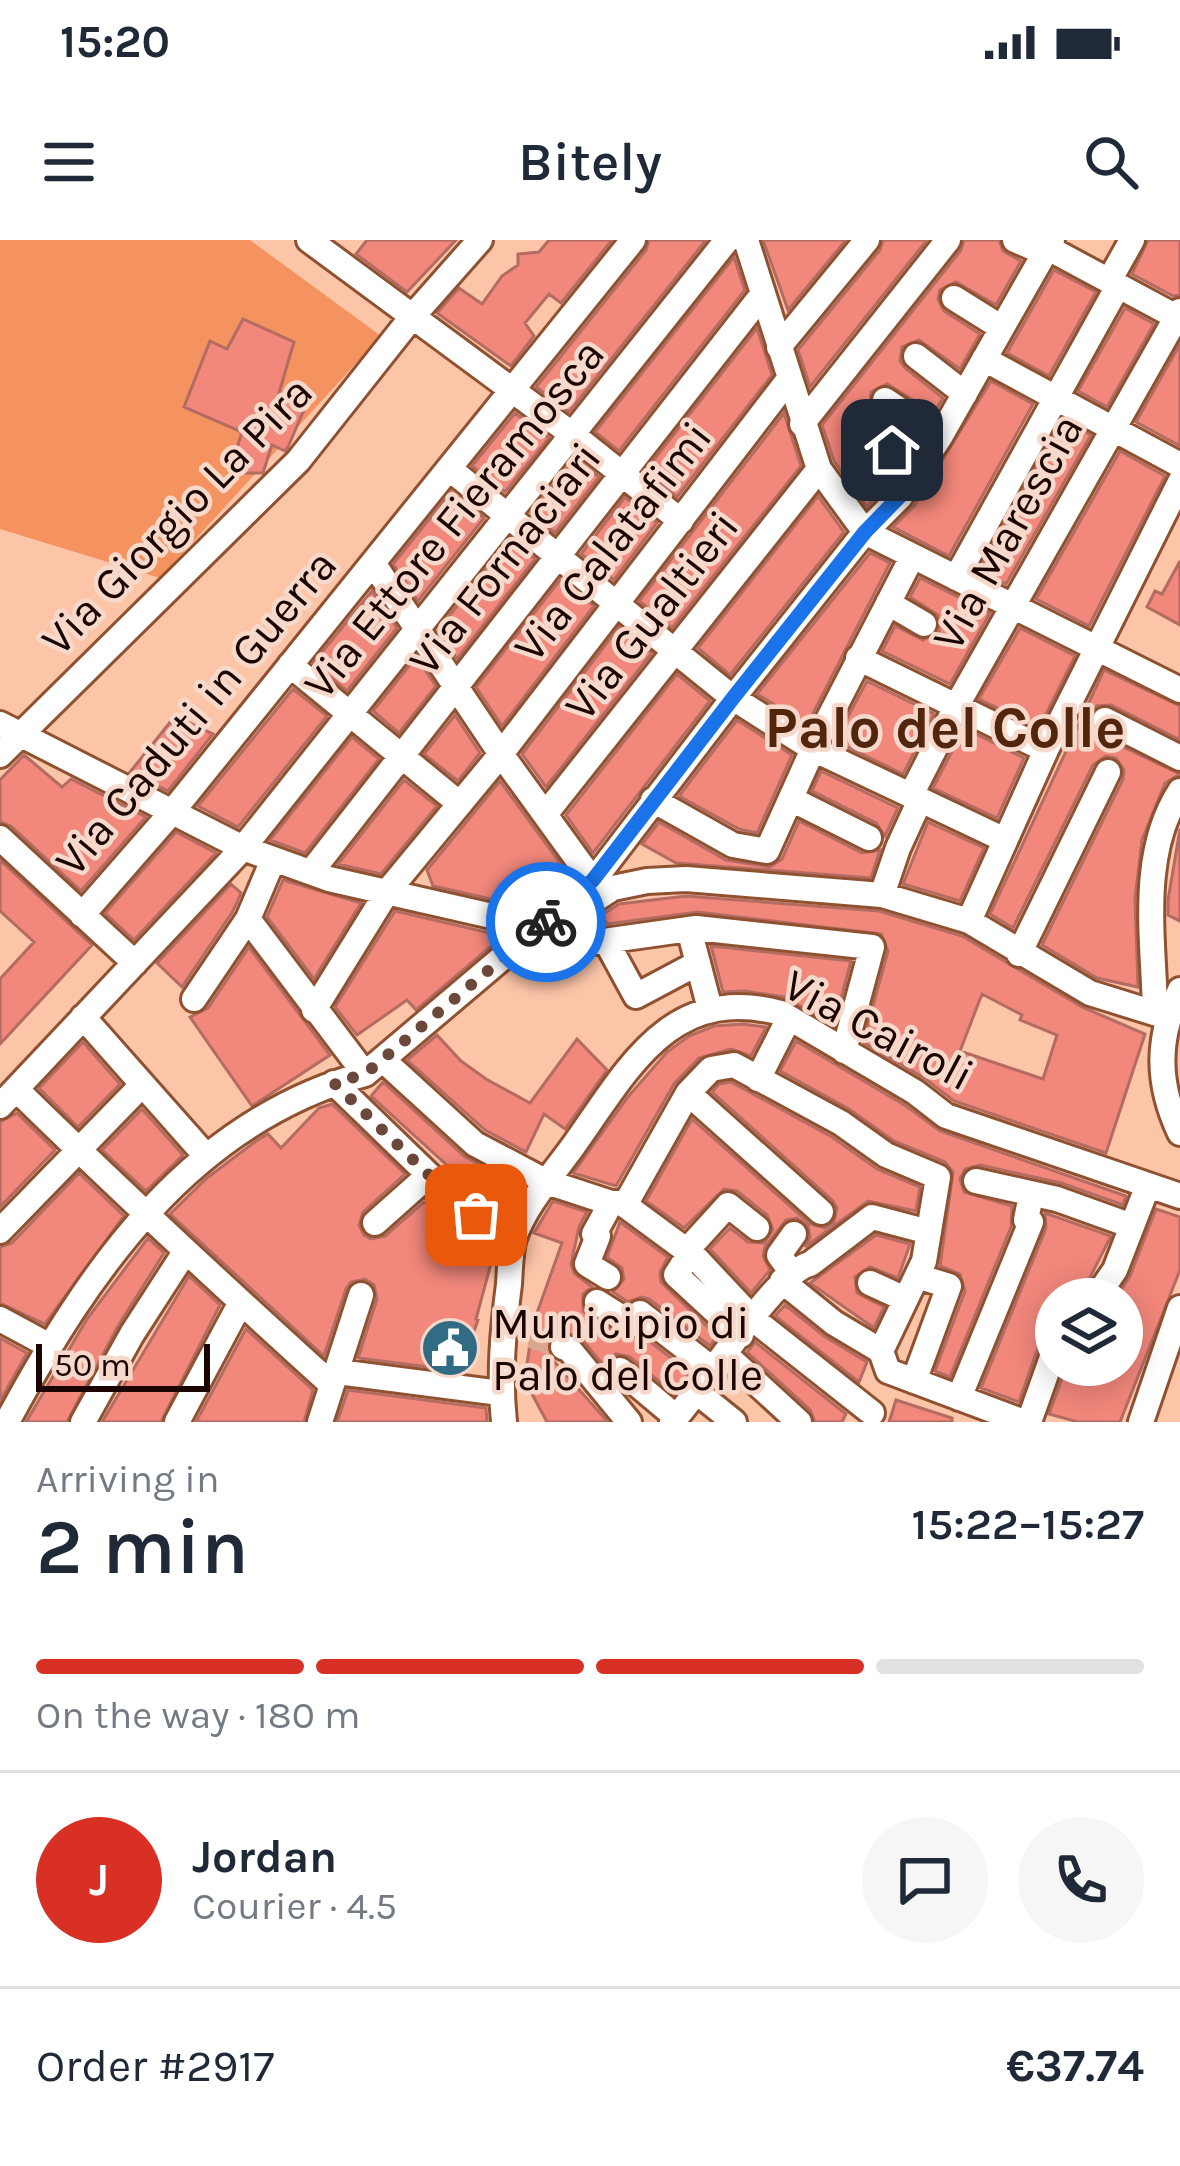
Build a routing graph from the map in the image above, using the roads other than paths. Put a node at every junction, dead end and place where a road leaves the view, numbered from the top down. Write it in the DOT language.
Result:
graph roads {
  1 [pos="309,240"];
  2 [pos="480,240"];
  3 [pos="633,240"];
  4 [pos="727,240"];
  5 [pos="746,240"];
  6 [pos="867,240"];
  7 [pos="948,240"];
  8 [pos="1016,240"];
  9 [pos="1132,240"];
  10 [pos="1048,247"];
  11 [pos="339,249"];
  12 [pos="1113,283"];
  13 [pos="762,295"];
  14 [pos="953,298"];
  15 [pos="1179,316"];
  16 [pos="412,317"];
  17 [pos="1002,328"];
  18 [pos="779,346"];
  19 [pos="916,356"];
  20 [pos="984,359"];
  21 [pos="789,380"];
  22 [pos="513,390"];
  23 [pos="965,394"];
  24 [pos="1056,398"];
  25 [pos="885,400"];
  26 [pos="802,424"];
  27 [pos="1113,428"];
  28 [pos="865,432"];
  29 [pos="573,435"];
  30 [pos="940,436"];
  31 [pos="1180,464"];
  32 [pos="919,468"];
  33 [pos="819,469"];
  34 [pos="452,470"];
  35 [pos="622,474"];
  36 [pos="1180,482"];
  37 [pos="508,517"];
  38 [pos="681,521"];
  39 [pos="865,532"];
  40 [pos="558,556"];
  41 [pos="912,557"];
  42 [pos="373,563"];
  43 [pos="956,578"];
  44 [pos="888,602"];
  45 [pos="616,604"];
  46 [pos="1015,606"];
  47 [pos="924,624"];
  48 [pos="417,628"];
  49 [pos="1100,648"];
  50 [pos="677,652"];
  51 [pos="858,658"];
  52 [pos="290,665"];
  53 [pos="457,688"];
  54 [pos="1180,690"];
  55 [pos="733,698"];
  56 [pos="957,705"];
  57 [pos="350,714"];
  58 [pos="1105,720"];
  59 [pos="10,728"];
  60 [pos="813,749"];
  61 [pos="1046,750"];
  62 [pos="501,754"];
  63 [pos="0,755"];
  64 [pos="400,757"];
  65 [pos="1180,758"];
  66 [pos="1108,772"];
  67 [pos="1180,791"];
  68 [pos="915,797"];
  69 [pos="791,799"];
  70 [pos="653,800"];
  71 [pos="460,804"];
  72 [pos="172,812"];
  73 [pos="547,812"];
  74 [pos="0,838"];
  75 [pos="869,838"];
  76 [pos="1005,840"];
  77 [pos="244,848"];
  78 [pos="273,860"];
  79 [pos="311,872"];
  80 [pos="593,880"];
  81 [pos="387,892"];
  82 [pos="882,895"];
  83 [pos="581,908"];
  84 [pos="82,915"];
  85 [pos="248,919"];
  86 [pos="969,921"];
  87 [pos="540,927"];
  88 [pos="689,929"];
  89 [pos="606,940"];
  90 [pos="1019,954"];
  91 [pos="135,963"];
  92 [pos="698,963"];
  93 [pos="1180,991"];
  94 [pos="194,999"];
  95 [pos="710,1009"];
  96 [pos="314,1010"];
  97 [pos="1161,1015"];
  98 [pos="83,1017"];
  99 [pos="789,1018"];
  100 [pos="844,1051"];
  101 [pos="374,1067"];
  102 [pos="758,1079"];
  103 [pos="334,1083"];
  104 [pos="142,1085"];
  105 [pos="688,1094"];
  106 [pos="8,1097"];
  107 [pos="1180,1132"];
  108 [pos="77,1149"];
  109 [pos="206,1156"];
  110 [pos="429,1175"];
  111 [pos="976,1181"];
  112 [pos="547,1182"];
  113 [pos="1148,1185"];
  114 [pos="1031,1195"];
  115 [pos="1180,1196"];
  116 [pos="618,1204"];
  117 [pos="148,1212"];
  118 [pos="821,1212"];
  119 [pos="375,1222"];
  120 [pos="1132,1226"];
  121 [pos="758,1228"];
  122 [pos="0,1231"];
  123 [pos="928,1232"];
  124 [pos="794,1234"];
  125 [pos="514,1238"];
  126 [pos="184,1252"];
  127 [pos="688,1252"];
  128 [pos="608,1277"];
  129 [pos="787,1277"];
  130 [pos="1109,1278"];
  131 [pos="869,1283"];
  132 [pos="911,1288"];
  133 [pos="361,1295"];
  134 [pos="241,1302"];
  135 [pos="598,1302"];
  136 [pos="1180,1308"];
  137 [pos="0,1319"];
  138 [pos="504,1326"];
  139 [pos="531,1336"];
  140 [pos="48,1345"];
  141 [pos="734,1345"];
  142 [pos="562,1347"];
  143 [pos="885,1361"];
  144 [pos="620,1370"];
  145 [pos="335,1379"];
  146 [pos="914,1381"];
  147 [pos="1041,1386"];
  148 [pos="500,1393"];
  149 [pos="698,1393"];
  150 [pos="959,1398"];
  151 [pos="870,1418"];
  152 [pos="674,1420"];
  153 [pos="7,1422"];
  154 [pos="83,1422"];
  155 [pos="177,1422"];
  156 [pos="320,1422"];
  157 [pos="504,1422"];
  158 [pos="628,1422"];
  159 [pos="734,1422"];
  160 [pos="799,1422"];
  161 [pos="1027,1422"];
  162 [pos="1141,1422"];
  1 -- 11 [label="street"];
  2 -- 16 [label="street, Via Giorgio La Pira"];
  3 -- 22 [label="street, Via Caduti in Guerra"];
  4 -- 29 [label="street, Via Ettore Fieramosca"];
  5 -- 13 [label="street"];
  6 -- 18 [label="street"];
  7 -- 26 [label="street"];
  8 -- 10 [label="street"];
  9 -- 12 [label="street"];
  10 -- 12 [label="street"];
  10 -- 17 [label="street"];
  11 -- 16 [label="street"];
  12 -- 15 [label="street"];
  12 -- 24 [label="street"];
  13 -- 18 [label="street"];
  13 -- 35 [label="street, Via Fornaciari"];
  14 -- 17 [label="street"];
  15 -- 27 [label="street, Via Marescia"];
  16 -- 22 [label="street"];
  16 -- 59 [label="street, Via Giorgio La Pira"];
  17 -- 20 [label="street"];
  18 -- 21 [label="street"];
  19 -- 23 [label="street"];
  20 -- 23 [label="street"];
  20 -- 24 [label="street"];
  21 -- 26 [label="street"];
  21 -- 38 [label="street, Via Calatafimi"];
  22 -- 29 [label="street"];
  22 -- 34 [label="street, Via Caduti in Guerra"];
  23 -- 30 [label="street"];
  24 -- 27 [label="street"];
  24 -- 43 [label="street"];
  25 -- 30 [label="street"];
  26 -- 33 [label="street"];
  27 -- 31 [label="street"];
  27 -- 46 [label="street, Via Marescia"];
  28 -- 32 [label="street"];
  29 -- 35 [label="street"];
  29 -- 37 [label="street, Via Ettore Fieramosca"];
  30 -- 32 [label="street"];
  32 -- 39 [label="street"];
  33 -- 39 [label="street"];
  33 -- 50 [label="street, Via Gualtieri"];
  34 -- 37 [label="street"];
  34 -- 42 [label="street, Via Caduti in Guerra"];
  35 -- 38 [label="street"];
  35 -- 40 [label="street, Via Fornaciari"];
  36 -- 49 [label="street"];
  37 -- 40 [label="street"];
  37 -- 48 [label="street, Via Ettore Fieramosca"];
  38 -- 45 [label="street, Via Calatafimi"];
  39 -- 41 [label="street"];
  39 -- 55 [label="street"];
  40 -- 45 [label="street"];
  40 -- 53 [label="street, Via Fornaciari"];
  41 -- 43 [label="street"];
  41 -- 44 [label="street"];
  42 -- 48 [label="street"];
  42 -- 52 [label="street, Via Caduti in Guerra"];
  43 -- 46 [label="street"];
  44 -- 47 [label="street"];
  44 -- 51 [label="street"];
  45 -- 50 [label="street"];
  45 -- 62 [label="street, Via Calatafimi"];
  46 -- 49 [label="street"];
  46 -- 56 [label="street, Via Marescia"];
  48 -- 53 [label="street"];
  48 -- 57 [label="street, Via Ettore Fieramosca"];
  49 -- 54 [label="street"];
  49 -- 61 [label="street"];
  50 -- 55 [label="street"];
  50 -- 73 [label="street, Via Gualtieri"];
  51 -- 56 [label="street"];
  51 -- 60 [label="street"];
  52 -- 57 [label="street"];
  52 -- 72 [label="street, Via Caduti in Guerra"];
  53 -- 62 [label="street"];
  53 -- 64 [label="street, Via Fornaciari"];
  55 -- 60 [label="street"];
  55 -- 70 [label="street"];
  56 -- 61 [label="street"];
  56 -- 68 [label="street, Via Marescia"];
  57 -- 64 [label="street"];
  57 -- 77 [label="street, Via Ettore Fieramosca"];
  58 -- 65 [label="street"];
  59 -- 63 [label="street, Via Giorgio La Pira"];
  59 -- 72 [label="street"];
  60 -- 68 [label="street"];
  60 -- 69 [label="street"];
  61 -- 76 [label="street"];
  62 -- 71 [label="street, Via Calatafimi"];
  62 -- 73 [label="street"];
  64 -- 71 [label="street"];
  64 -- 79 [label="street, Via Fornaciari"];
  66 -- 90 [label="street"];
  67 -- 97 [label="street"];
  68 -- 76 [label="street"];
  68 -- 82 [label="street, Via Marescia"];
  69 -- 70 [label="street"];
  69 -- 75 [label="street"];
  70 -- 80 [label="street"];
  71 -- 81 [label="street, Via Calatafimi"];
  72 -- 77 [label="street"];
  72 -- 84 [label="street, Via Caduti in Guerra"];
  73 -- 80 [label="street"];
  74 -- 84 [label="street"];
  76 -- 86 [label="street"];
  77 -- 78 [label="street"];
  77 -- 91 [label="street, Via Ettore Fieramosca"];
  78 -- 79 [label="street"];
  78 -- 85 [label="street"];
  79 -- 81 [label="street"];
  80 -- 87 [label="street"];
  81 -- 87 [label="street"];
  81 -- 96 [label="street, Via Calatafimi"];
  82 -- 83 [label="street"];
  82 -- 86 [label="street"];
  83 -- 87 [label="street"];
  83 -- 89 [label="street"];
  84 -- 91 [label="street"];
  85 -- 94 [label="street"];
  85 -- 96 [label="street"];
  86 -- 90 [label="street"];
  87 -- 101 [label="street"];
  88 -- 89 [label="street"];
  88 -- 92 [label="street"];
  88 -- 100 [label="street"];
  89 -- 92 [label="street"];
  90 -- 97 [label="street"];
  91 -- 98 [label="street, Via Ettore Fieramosca"];
  92 -- 95 [label="street"];
  93 -- 97 [label="street"];
  95 -- 99 [label="street, Via Cairoli"];
  95 -- 112 [label="street, Via Cairoli"];
  96 -- 101 [label="street"];
  97 -- 107 [label="street"];
  98 -- 104 [label="street"];
  98 -- 106 [label="street, Via Ettore Fieramosca"];
  99 -- 100 [label="street, Via Cairoli"];
  99 -- 102 [label="street"];
  100 -- 113 [label="street, Via Cairoli"];
  101 -- 103 [label="street"];
  101 -- 112 [label="street"];
  102 -- 105 [label="street"];
  102 -- 123 [label="street"];
  103 -- 109 [label="street"];
  103 -- 110 [label="street"];
  104 -- 108 [label="street"];
  104 -- 109 [label="street"];
  105 -- 116 [label="street"];
  105 -- 118 [label="street"];
  106 -- 108 [label="street"];
  108 -- 117 [label="street"];
  108 -- 122 [label="street"];
  109 -- 117 [label="street"];
  110 -- 119 [label="street"];
  110 -- 125 [label="street"];
  111 -- 114 [label="street"];
  112 -- 116 [label="street"];
  112 -- 125 [label="street, Via Cairoli"];
  113 -- 115 [label="street, Via Cairoli"];
  113 -- 120 [label="street"];
  114 -- 120 [label="street"];
  114 -- 150 [label="street"];
  116 -- 127 [label="street"];
  116 -- 128 [label="street"];
  117 -- 126 [label="street"];
  117 -- 140 [label="street"];
  120 -- 130 [label="street"];
  121 -- 127 [label="street"];
  123 -- 129 [label="street"];
  123 -- 132 [label="street"];
  124 -- 129 [label="street"];
  125 -- 138 [label="street"];
  126 -- 134 [label="street"];
  126 -- 154 [label="street"];
  127 -- 141 [label="street"];
  129 -- 141 [label="street"];
  129 -- 143 [label="street"];
  131 -- 132 [label="street"];
  132 -- 143 [label="street"];
  132 -- 146 [label="street"];
  133 -- 145 [label="street"];
  134 -- 145 [label="street"];
  134 -- 155 [label="street"];
  135 -- 141 [label="street"];
  136 -- 162 [label="street"];
  137 -- 140 [label="street"];
  138 -- 139 [label="street"];
  138 -- 148 [label="street"];
  140 -- 153 [label="street"];
  141 -- 149 [label="street"];
  141 -- 151 [label="street"];
  141 -- 160 [label="street"];
  142 -- 158 [label="street"];
  143 -- 146 [label="street"];
  143 -- 151 [label="street"];
  144 -- 152 [label="street"];
  145 -- 148 [label="street"];
  145 -- 156 [label="street"];
  146 -- 150 [label="street"];
  147 -- 161 [label="street"];
  148 -- 157 [label="street"];
  149 -- 152 [label="street"];
  149 -- 159 [label="street"];
  150 -- 161 [label="street"];
}
